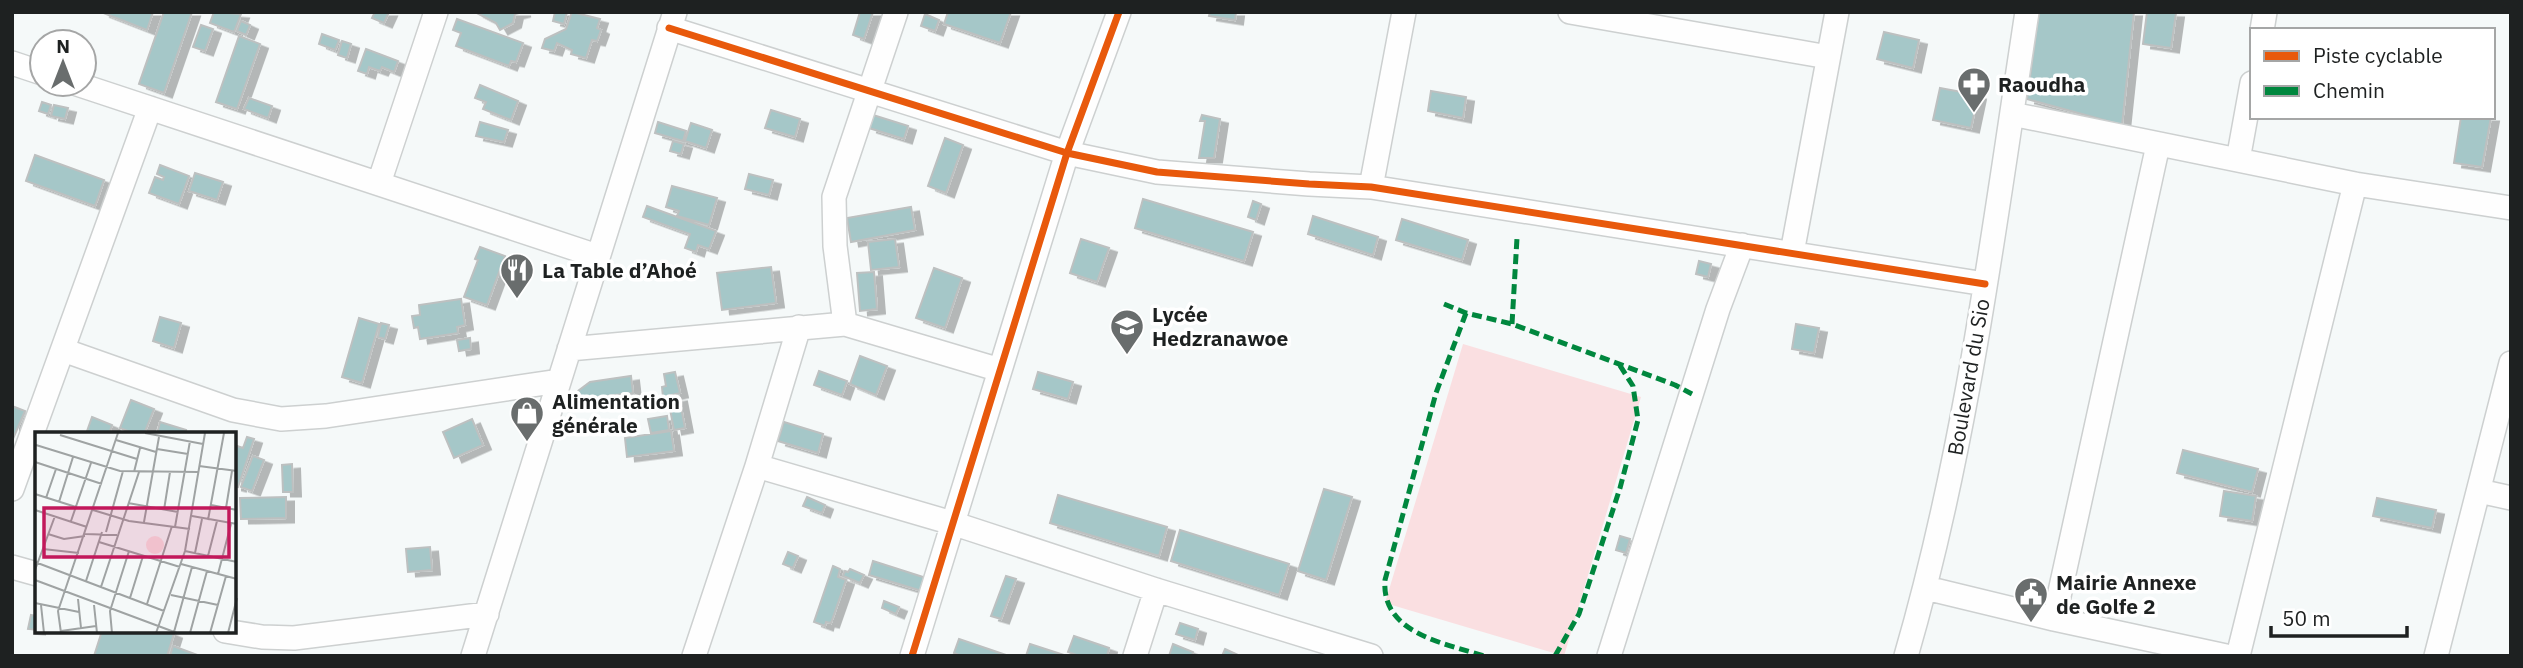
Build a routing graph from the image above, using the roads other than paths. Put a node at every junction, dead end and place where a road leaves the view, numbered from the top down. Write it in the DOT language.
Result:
graph roads {
  1 [pos="436,12"];
  2 [pos="896,12"];
  3 [pos="1119,12"];
  4 [pos="1404,12"];
  5 [pos="1570,12"];
  6 [pos="1837,12"];
  7 [pos="2027,12"];
  8 [pos="1633,18"];
  9 [pos="672,20"];
  10 [pos="1828,57"];
  11 [pos="98,91"];
  12 [pos="869,92"];
  13 [pos="2250,94"];
  14 [pos="150,108"];
  15 [pos="2012,114"];
  16 [pos="2158,145"];
  17 [pos="1067,153"];
  18 [pos="2238,160"];
  19 [pos="379,183"];
  20 [pos="2355,184"];
  21 [pos="1371,187"];
  22 [pos="2511,208"];
  23 [pos="1742,245"];
  24 [pos="1792,253"];
  25 [pos="597,256"];
  26 [pos="1985,284"];
  27 [pos="845,324"];
  28 [pos="799,327"];
  29 [pos="569,349"];
  30 [pos="63,350"];
  31 [pos="2511,363"];
  32 [pos="1000,370"];
  33 [pos="559,381"];
  34 [pos="757,466"];
  35 [pos="12,489"];
  36 [pos="2479,491"];
  37 [pos="2511,498"];
  38 [pos="952,523"];
  39 [pos="12,567"];
  40 [pos="35,573"];
  41 [pos="1926,588"];
  42 [pos="1156,590"];
  43 [pos="487,614"];
  44 [pos="2054,619"];
  45 [pos="236,633"];
  46 [pos="291,647"];
  47 [pos="1347,652"];
  48 [pos="473,656"];
  49 [pos="694,656"];
  50 [pos="912,656"];
  51 [pos="1135,656"];
  52 [pos="1371,656"];
  53 [pos="1609,656"];
  54 [pos="1906,656"];
  55 [pos="2226,656"];
  56 [pos="2238,656"];
  57 [pos="2435,656"];
  1 -- 19 [label="street"];
  2 -- 12 [label="street"];
  3 -- 17 [label="street"];
  4 -- 21 [label="street"];
  5 -- 8 [label="street"];
  6 -- 10 [label="street"];
  7 -- 15 [label="street, Boulevard du Sio"];
  8 -- 10 [label="street"];
  9 -- 12 [label="street"];
  9 -- 25 [label="street"];
  10 -- 24 [label="street"];
  11 -- 14 [label="street"];
  12 -- 17 [label="street"];
  12 -- 27 [label="street"];
  13 -- 18 [label="street"];
  14 -- 19 [label="street"];
  14 -- 30 [label="street"];
  15 -- 16 [label="street"];
  15 -- 26 [label="street, Boulevard du Sio"];
  16 -- 18 [label="street"];
  16 -- 44 [label="street"];
  17 -- 21 [label="street"];
  17 -- 32 [label="street"];
  18 -- 20 [label="street"];
  19 -- 25 [label="street"];
  20 -- 22 [label="street"];
  20 -- 56 [label="street"];
  21 -- 23 [label="street"];
  23 -- 24 [label="street"];
  23 -- 53 [label="street"];
  24 -- 26 [label="street"];
  25 -- 29 [label="street"];
  26 -- 41 [label="street, Boulevard du Sio"];
  27 -- 28 [label="street"];
  27 -- 32 [label="street"];
  28 -- 29 [label="street"];
  28 -- 34 [label="street"];
  29 -- 33 [label="street"];
  30 -- 33 [label="street"];
  30 -- 35 [label="street"];
  31 -- 36 [label="street"];
  32 -- 38 [label="street"];
  33 -- 43 [label="street"];
  34 -- 38 [label="street"];
  34 -- 49 [label="street"];
  36 -- 37 [label="street"];
  36 -- 57 [label="street"];
  38 -- 42 [label="street"];
  38 -- 50 [label="street"];
  39 -- 40 [label="street"];
  41 -- 44 [label="street"];
  41 -- 54 [label="street, Boulevard du Sio"];
  42 -- 47 [label="street"];
  42 -- 51 [label="street"];
  43 -- 46 [label="street"];
  43 -- 48 [label="street"];
  44 -- 55 [label="street"];
  45 -- 46 [label="street"];
  47 -- 52 [label="street"];
}
